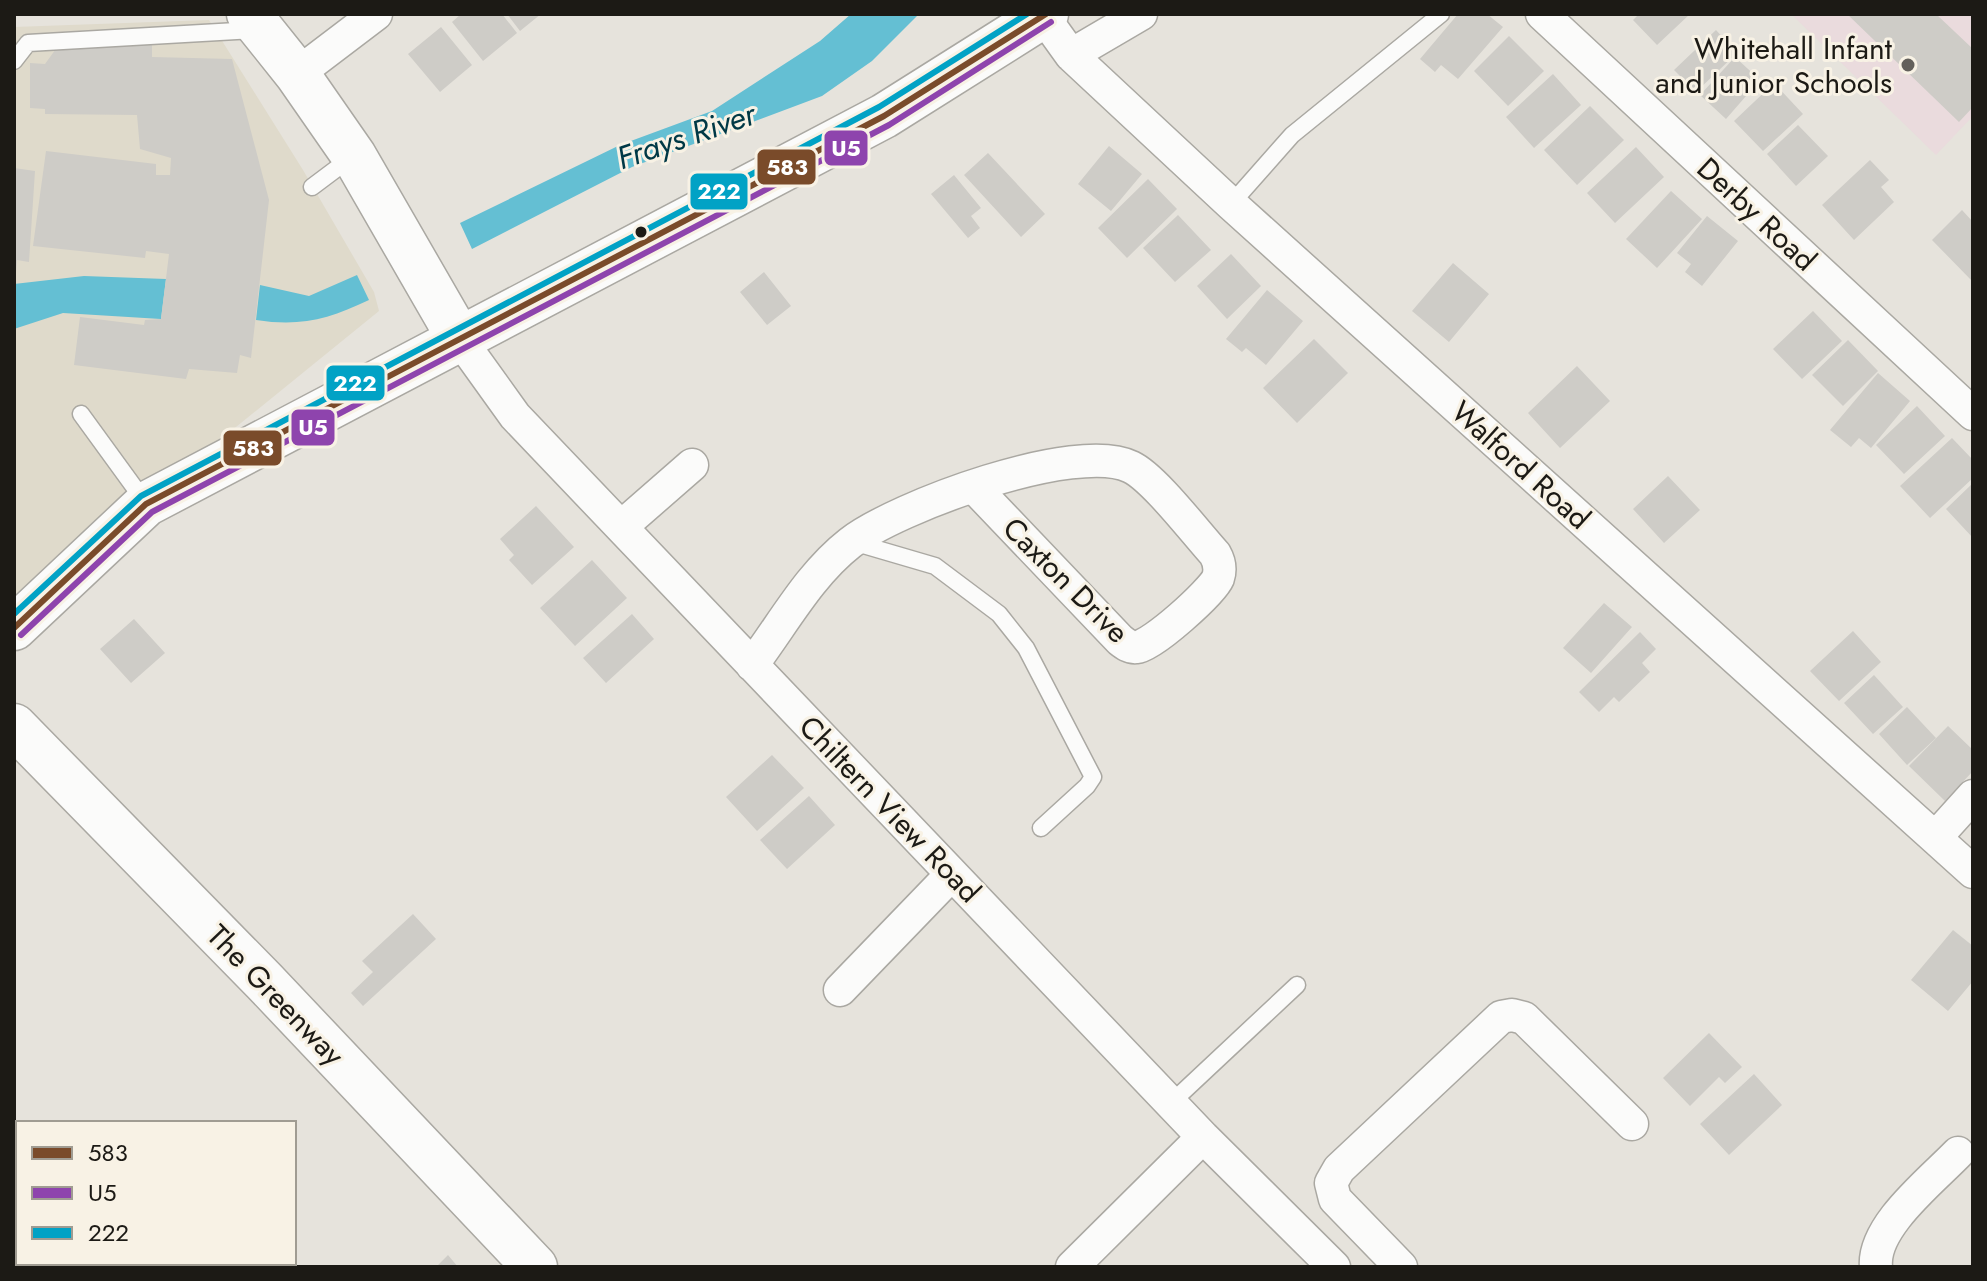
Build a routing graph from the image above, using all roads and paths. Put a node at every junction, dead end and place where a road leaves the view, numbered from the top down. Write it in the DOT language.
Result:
graph roads {
  1 [pos="376,14"];
  2 [pos="1141,14"];
  3 [pos="1441,14"];
  4 [pos="1542,14"];
  5 [pos="1044,15"];
  6 [pos="254,22"];
  7 [pos="21,42"];
  8 [pos="1071,55"];
  9 [pos="14,61"];
  10 [pos="297,74"];
  11 [pos="354,156"];
  12 [pos="312,187"];
  13 [pos="1231,204"];
  14 [pos="459,338"];
  15 [pos="81,414"];
  16 [pos="1973,414"];
  17 [pos="692,465"];
  18 [pos="974,487"];
  19 [pos="146,504"];
  20 [pos="621,527"];
  21 [pos="851,542"];
  22 [pos="14,628"];
  23 [pos="752,665"];
  24 [pos="14,726"];
  25 [pos="1973,796"];
  26 [pos="1041,828"];
  27 [pos="1936,837"];
  28 [pos="1973,872"];
  29 [pos="952,874"];
  30 [pos="1297,985"];
  31 [pos="840,990"];
  32 [pos="1171,1103"];
  33 [pos="1632,1124"];
  34 [pos="1203,1137"];
  35 [pos="1958,1153"];
  36 [pos="535,1267"];
  37 [pos="1072,1267"];
  38 [pos="1334,1267"];
  39 [pos="1401,1267"];
  40 [pos="1876,1267"];
  1 -- 10 [label="street"];
  2 -- 8 [label="street"];
  3 -- 13 [label="lane"];
  4 -- 16 [label="street, Derby Road"];
  5 -- 8 [label="street, Walford Road"];
  5 -- 14 [label="main road"];
  6 -- 7 [label="lane"];
  6 -- 10 [label="main road"];
  7 -- 9 [label="lane"];
  8 -- 13 [label="street, Walford Road"];
  10 -- 11 [label="main road"];
  11 -- 12 [label="lane"];
  11 -- 14 [label="main road"];
  13 -- 27 [label="street, Walford Road"];
  14 -- 19 [label="main road"];
  14 -- 20 [label="street, Chiltern View Road"];
  15 -- 19 [label="lane"];
  17 -- 20 [label="street"];
  18 -- 18 [label="street, Caxton Drive"];
  18 -- 21 [label="street, Caxton Drive"];
  19 -- 22 [label="main road"];
  20 -- 23 [label="street, Chiltern View Road"];
  21 -- 23 [label="street, Caxton Drive"];
  21 -- 26 [label="lane"];
  23 -- 29 [label="street, Chiltern View Road"];
  24 -- 36 [label="main road, The Greenway"];
  25 -- 27 [label="street"];
  27 -- 28 [label="street, Walford Road"];
  29 -- 31 [label="street"];
  29 -- 32 [label="street, Chiltern View Road"];
  30 -- 32 [label="lane"];
  32 -- 34 [label="street, Chiltern View Road"];
  33 -- 39 [label="street"];
  34 -- 37 [label="street"];
  34 -- 38 [label="street, Chiltern View Road"];
  35 -- 40 [label="street"];
}
